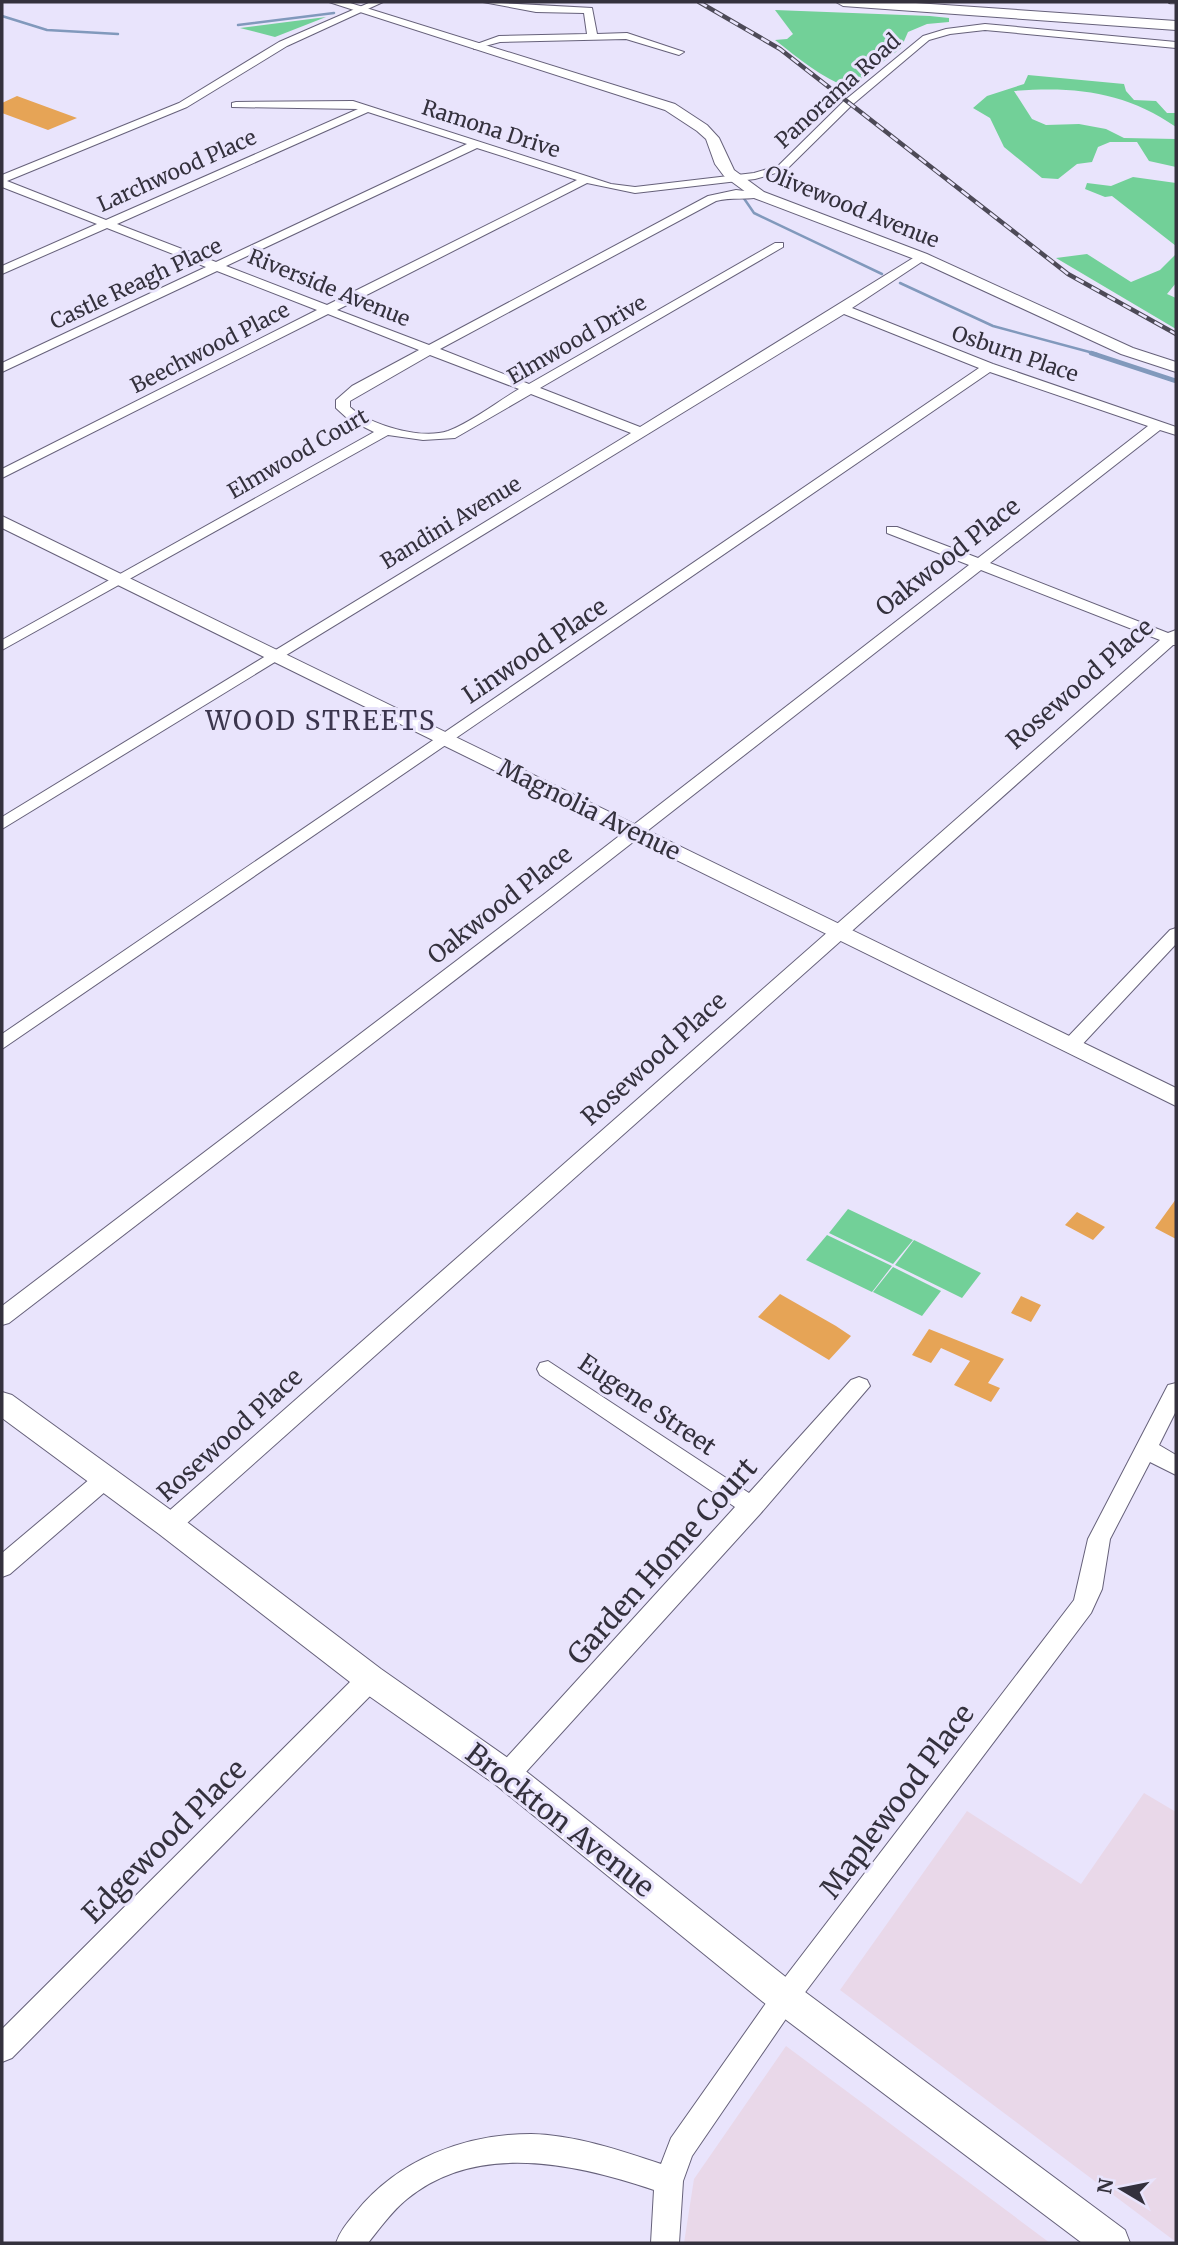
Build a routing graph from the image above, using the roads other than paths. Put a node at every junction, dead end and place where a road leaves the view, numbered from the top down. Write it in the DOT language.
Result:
graph roads {
  1 [pos="335,2"];
  2 [pos="378,2"];
  3 [pos="488,2"];
  4 [pos="843,2"];
  5 [pos="939,2"];
  6 [pos="360,10"];
  7 [pos="1176,19"];
  8 [pos="1176,26"];
  9 [pos="592,36"];
  10 [pos="1176,45"];
  11 [pos="478,47"];
  12 [pos="679,51"];
  13 [pos="236,105"];
  14 [pos="367,109"];
  15 [pos="476,144"];
  16 [pos="734,179"];
  17 [pos="585,180"];
  18 [pos="2,181"];
  19 [pos="696,183"];
  20 [pos="759,195"];
  21 [pos="712,198"];
  22 [pos="106,223"];
  23 [pos="779,246"];
  24 [pos="922,257"];
  25 [pos="218,267"];
  26 [pos="2,270"];
  27 [pos="843,309"];
  28 [pos="330,310"];
  29 [pos="430,350"];
  30 [pos="988,367"];
  31 [pos="1176,367"];
  32 [pos="2,368"];
  33 [pos="531,388"];
  34 [pos="1158,425"];
  35 [pos="387,430"];
  36 [pos="1176,431"];
  37 [pos="640,432"];
  38 [pos="2,474"];
  39 [pos="2,521"];
  40 [pos="892,530"];
  41 [pos="979,564"];
  42 [pos="121,580"];
  43 [pos="1175,638"];
  44 [pos="2,646"];
  45 [pos="275,656"];
  46 [pos="445,740"];
  47 [pos="2,824"];
  48 [pos="632,832"];
  49 [pos="840,930"];
  50 [pos="1176,934"];
  51 [pos="2,1043"];
  52 [pos="1071,1045"];
  53 [pos="1176,1098"];
  54 [pos="2,1317"];
  55 [pos="548,1370"];
  56 [pos="859,1386"];
  57 [pos="1176,1391"];
  58 [pos="2,1404"];
  59 [pos="1146,1449"];
  60 [pos="1176,1466"];
  61 [pos="106,1479"];
  62 [pos="752,1507"];
  63 [pos="169,1525"];
  64 [pos="2,1567"];
  65 [pos="370,1679"];
  66 [pos="507,1775"];
  67 [pos="785,1998"];
  68 [pos="2,2049"];
  69 [pos="669,2181"];
  70 [pos="349,2243"];
  71 [pos="665,2243"];
  72 [pos="1112,2243"];
  1 -- 6 [label="main road, Olivewood Avenue"];
  2 -- 6 [label="street"];
  3 -- 9 [label="street"];
  4 -- 8 [label="highway"];
  5 -- 7 [label="highway"];
  6 -- 11 [label="main road, Olivewood Avenue"];
  6 -- 18 [label="street"];
  9 -- 11 [label="street"];
  9 -- 12 [label="street"];
  10 -- 16 [label="street, Panorama Road"];
  11 -- 16 [label="main road, Olivewood Avenue"];
  13 -- 14 [label="street, Ramona Drive"];
  14 -- 15 [label="street, Ramona Drive"];
  14 -- 22 [label="street, Larchwood Place"];
  15 -- 17 [label="street, Ramona Drive"];
  15 -- 25 [label="street, Castle Reagh Place"];
  16 -- 19 [label="street, Ramona Drive"];
  16 -- 20 [label="main road, Olivewood Avenue"];
  17 -- 19 [label="street, Ramona Drive"];
  17 -- 28 [label="street, Beechwood Place"];
  18 -- 22 [label="street, Riverside Avenue"];
  19 -- 21 [label="street"];
  20 -- 21 [label="street"];
  20 -- 24 [label="main road, Olivewood Avenue"];
  21 -- 29 [label="street, Elmwood Court"];
  22 -- 25 [label="street, Riverside Avenue"];
  22 -- 26 [label="street, Larchwood Place"];
  23 -- 33 [label="street, Elmwood Drive"];
  24 -- 27 [label="street, Bandini Avenue"];
  24 -- 31 [label="main road, Olivewood Avenue"];
  25 -- 28 [label="street, Riverside Avenue"];
  25 -- 32 [label="street, Castle Reagh Place"];
  27 -- 30 [label="street, Osburn Place"];
  27 -- 37 [label="street, Bandini Avenue"];
  28 -- 29 [label="street, Riverside Avenue"];
  28 -- 38 [label="street, Beechwood Place"];
  29 -- 33 [label="street, Riverside Avenue"];
  29 -- 35 [label="street, Elmwood Court"];
  30 -- 34 [label="street, Osburn Place"];
  30 -- 46 [label="street, Linwood Place"];
  33 -- 35 [label="street, Elmwood Drive"];
  33 -- 37 [label="street, Riverside Avenue"];
  34 -- 36 [label="street, Osburn Place"];
  34 -- 41 [label="street, Oakwood Place"];
  35 -- 42 [label="street, Elmwood Court"];
  37 -- 45 [label="street, Bandini Avenue"];
  39 -- 42 [label="main road, Magnolia Avenue"];
  40 -- 41 [label="street"];
  41 -- 43 [label="street"];
  41 -- 48 [label="street, Oakwood Place"];
  42 -- 44 [label="street, Elmwood Court"];
  42 -- 45 [label="main road, Magnolia Avenue"];
  43 -- 49 [label="street, Rosewood Place"];
  45 -- 46 [label="main road, Magnolia Avenue"];
  45 -- 47 [label="street, Bandini Avenue"];
  46 -- 48 [label="main road, Magnolia Avenue"];
  46 -- 51 [label="street, Linwood Place"];
  48 -- 49 [label="main road, Magnolia Avenue"];
  48 -- 54 [label="street, Oakwood Place"];
  49 -- 52 [label="main road, Magnolia Avenue"];
  49 -- 63 [label="street, Rosewood Place"];
  50 -- 52 [label="street"];
  52 -- 53 [label="main road, Magnolia Avenue"];
  55 -- 62 [label="street, Eugene Street"];
  56 -- 62 [label="street, Garden Home Court"];
  57 -- 59 [label="street, Maplewood Place"];
  58 -- 61 [label="main road, Brockton Avenue"];
  59 -- 60 [label="street"];
  59 -- 67 [label="street, Maplewood Place"];
  61 -- 63 [label="main road, Brockton Avenue"];
  61 -- 64 [label="street"];
  62 -- 66 [label="street, Garden Home Court"];
  63 -- 65 [label="main road, Brockton Avenue"];
  65 -- 66 [label="main road, Brockton Avenue"];
  65 -- 68 [label="street, Edgewood Place"];
  66 -- 67 [label="main road, Brockton Avenue"];
  67 -- 69 [label="street, Maplewood Place"];
  67 -- 72 [label="main road, Brockton Avenue"];
  69 -- 70 [label="street"];
  69 -- 71 [label="street, Maplewood Place"];
}
